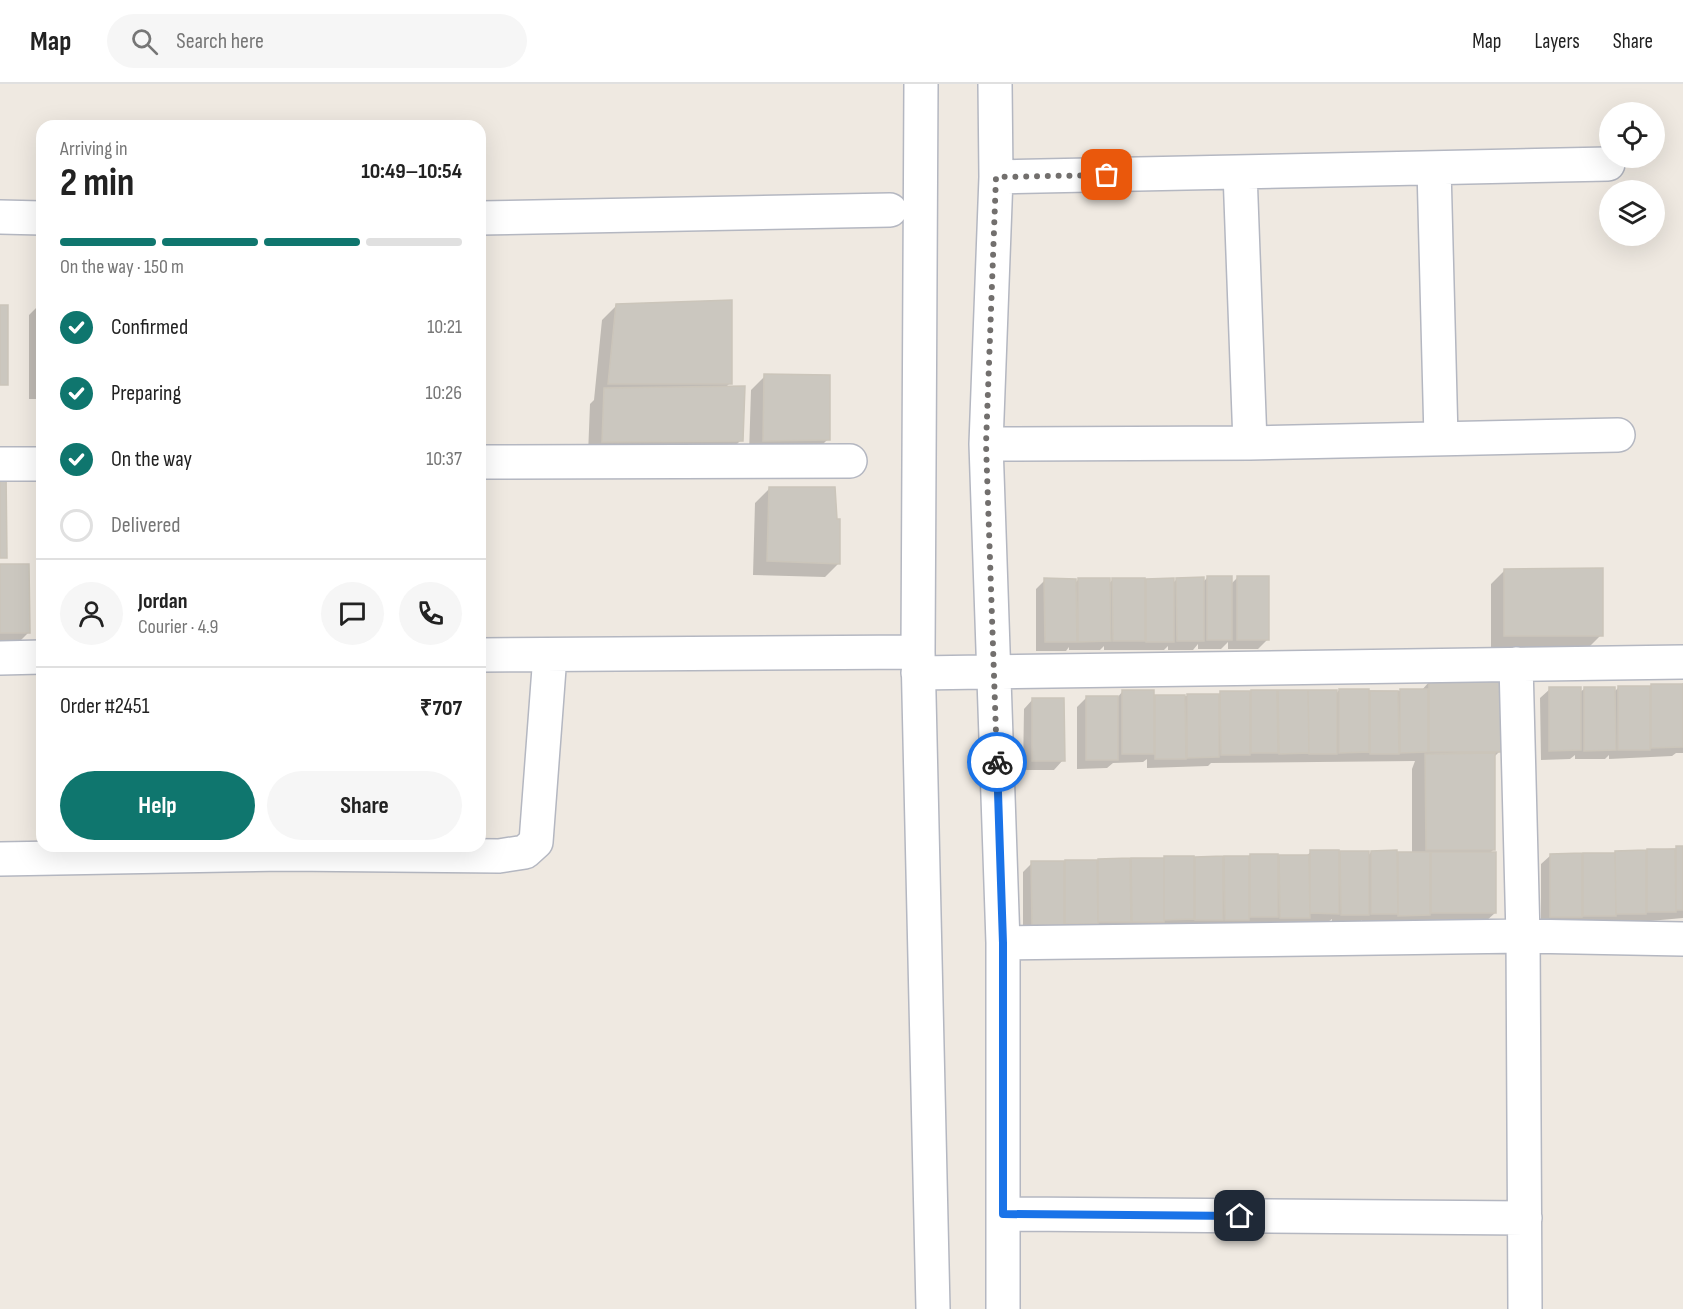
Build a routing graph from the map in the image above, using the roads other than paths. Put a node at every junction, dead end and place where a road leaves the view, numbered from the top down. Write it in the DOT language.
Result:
graph roads {
  1 [pos="921,84"];
  2 [pos="995,84"];
  3 [pos="1599,164"];
  4 [pos="1434,168"];
  5 [pos="1240,172"];
  6 [pos="996,177"];
  7 [pos="890,210"];
  8 [pos="0,218"];
  9 [pos="36,218"];
  10 [pos="486,218"];
  11 [pos="1618,435"];
  12 [pos="1441,438"];
  13 [pos="1250,443"];
  14 [pos="986,444"];
  15 [pos="850,461"];
  16 [pos="486,462"];
  17 [pos="0,464"];
  18 [pos="36,464"];
  19 [pos="486,655"];
  20 [pos="550,655"];
  21 [pos="36,657"];
  22 [pos="0,658"];
  23 [pos="1683,662"];
  24 [pos="918,663"];
  25 [pos="1516,664"];
  26 [pos="994,673"];
  27 [pos="0,859"];
  28 [pos="1523,936"];
  29 [pos="1683,939"];
  30 [pos="1003,943"];
  31 [pos="1003,1214"];
  32 [pos="1525,1218"];
  33 [pos="933,1309"];
  34 [pos="1003,1309"];
  35 [pos="1525,1309"];
  1 -- 24 [label="street"];
  2 -- 6 [label="street"];
  3 -- 4 [label="street"];
  4 -- 5 [label="street"];
  4 -- 12 [label="street"];
  5 -- 6 [label="street"];
  5 -- 13 [label="street"];
  6 -- 14 [label="street"];
  7 -- 10 [label="street"];
  8 -- 9 [label="street"];
  11 -- 12 [label="street"];
  12 -- 13 [label="street"];
  13 -- 14 [label="street"];
  14 -- 26 [label="street"];
  15 -- 16 [label="street"];
  17 -- 18 [label="street"];
  19 -- 20 [label="street"];
  20 -- 24 [label="street"];
  20 -- 27 [label="street"];
  21 -- 22 [label="street"];
  23 -- 25 [label="street"];
  24 -- 26 [label="street"];
  24 -- 33 [label="street"];
  25 -- 26 [label="street"];
  25 -- 28 [label="street"];
  26 -- 30 [label="street"];
  28 -- 29 [label="street"];
  28 -- 30 [label="street"];
  28 -- 32 [label="street"];
  30 -- 31 [label="street"];
  31 -- 32 [label="street"];
  31 -- 34 [label="street"];
  32 -- 35 [label="street"];
}
